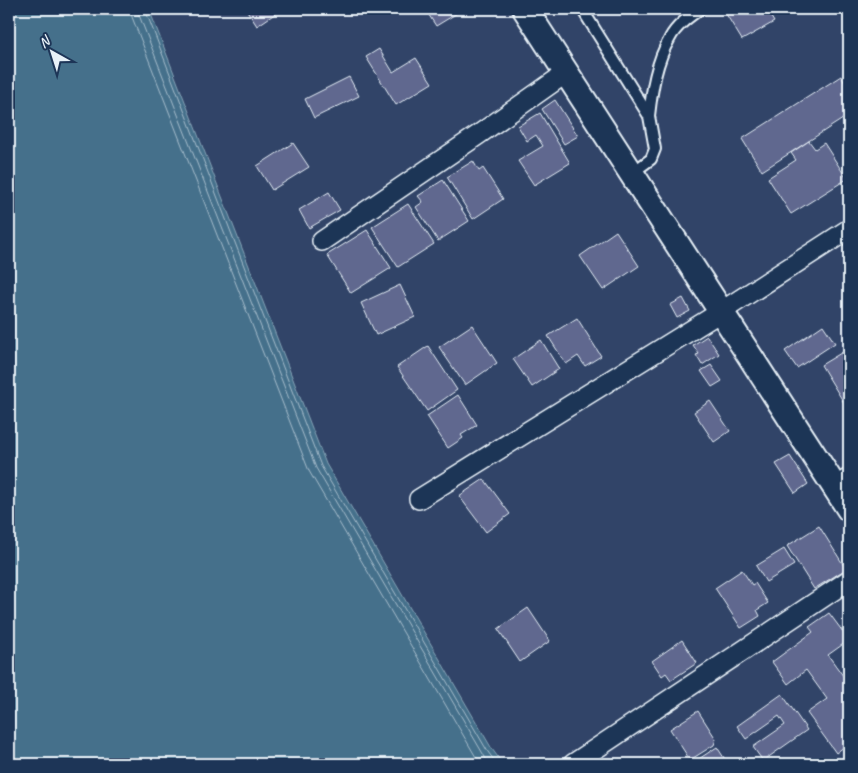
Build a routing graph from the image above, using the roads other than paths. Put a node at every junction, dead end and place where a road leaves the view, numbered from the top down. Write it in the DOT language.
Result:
graph roads {
  1 [pos="525,9"];
  2 [pos="582,9"];
  3 [pos="700,9"];
  4 [pos="566,73"];
  5 [pos="649,116"];
  6 [pos="632,174"];
  7 [pos="849,229"];
  8 [pos="322,240"];
  9 [pos="722,311"];
  10 [pos="842,483"];
  11 [pos="418,499"];
  12 [pos="849,509"];
  13 [pos="849,580"];
  14 [pos="573,764"];
  1 -- 4 [label="street"];
  2 -- 5 [label="lane"];
  3 -- 5 [label="lane"];
  4 -- 6 [label="street"];
  4 -- 8 [label="street"];
  5 -- 6 [label="lane"];
  6 -- 9 [label="street"];
  7 -- 9 [label="street"];
  9 -- 10 [label="street"];
  9 -- 11 [label="street"];
  10 -- 12 [label="street"];
  13 -- 14 [label="street"];
}
